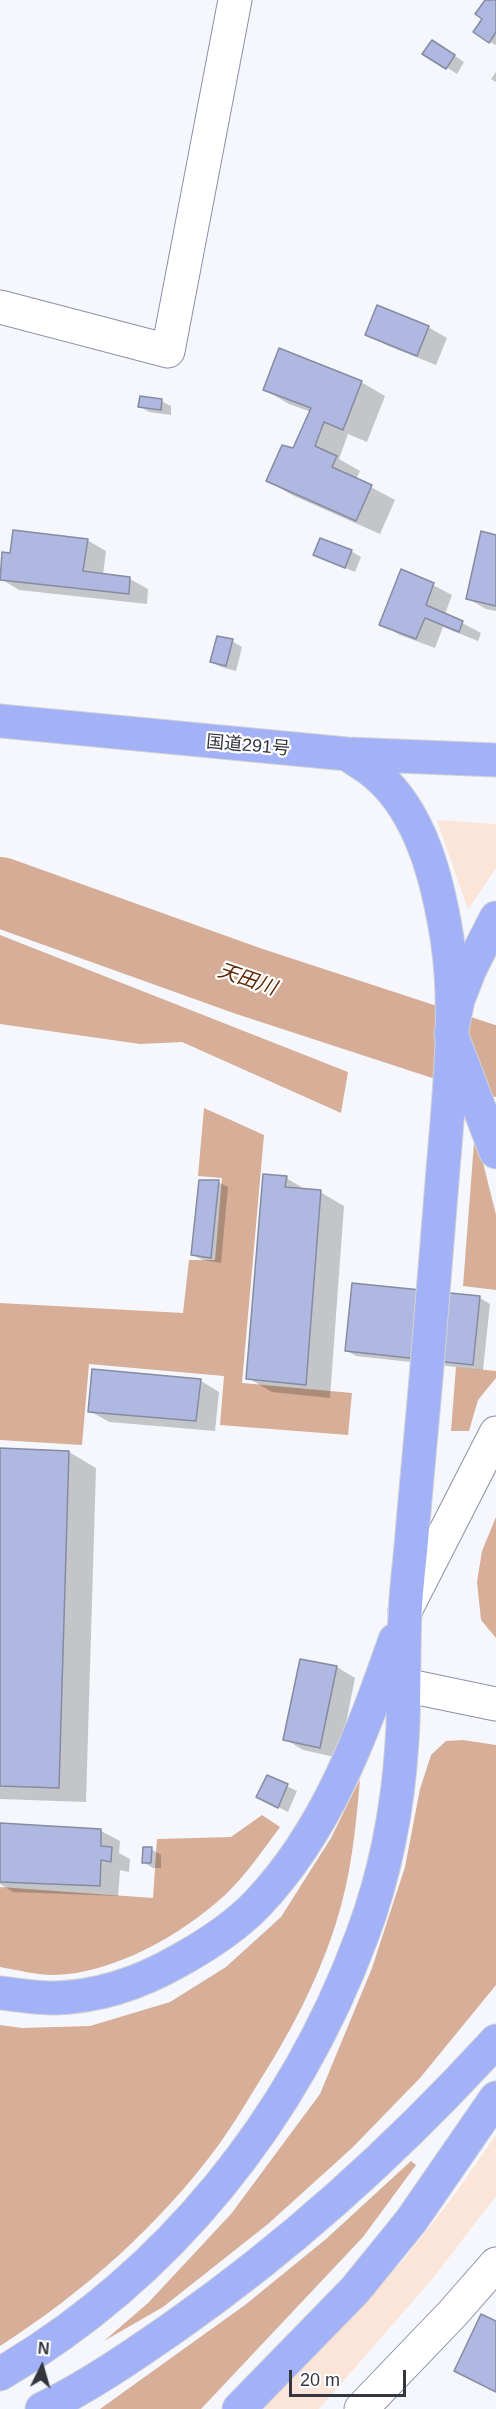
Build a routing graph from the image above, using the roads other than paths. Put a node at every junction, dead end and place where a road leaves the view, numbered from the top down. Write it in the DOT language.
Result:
graph roads {
  1 [pos="235,0"];
  2 [pos="0,307"];
  3 [pos="0,721"];
  4 [pos="347,754"];
  5 [pos="496,760"];
  6 [pos="496,918"];
  7 [pos="451,1034"];
  8 [pos="496,1152"];
  9 [pos="496,1433"];
  10 [pos="405,1611"];
  11 [pos="404,1685"];
  12 [pos="496,1704"];
  13 [pos="0,1993"];
  14 [pos="496,2041"];
  15 [pos="496,2098"];
  16 [pos="496,2264"];
  17 [pos="0,2374"];
  18 [pos="42,2409"];
  19 [pos="239,2409"];
  20 [pos="362,2409"];
  1 -- 2 [label="street"];
  3 -- 4 [label="highway, 国道291号"];
  4 -- 5 [label="highway, 国道291号"];
  4 -- 7 [label="highway"];
  6 -- 7 [label="highway"];
  7 -- 8 [label="highway"];
  7 -- 10 [label="highway"];
  9 -- 10 [label="street"];
  10 -- 11 [label="highway"];
  10 -- 13 [label="highway"];
  11 -- 12 [label="street"];
  11 -- 17 [label="highway"];
  14 -- 18 [label="highway"];
  15 -- 19 [label="highway"];
  16 -- 20 [label="street"];
}
